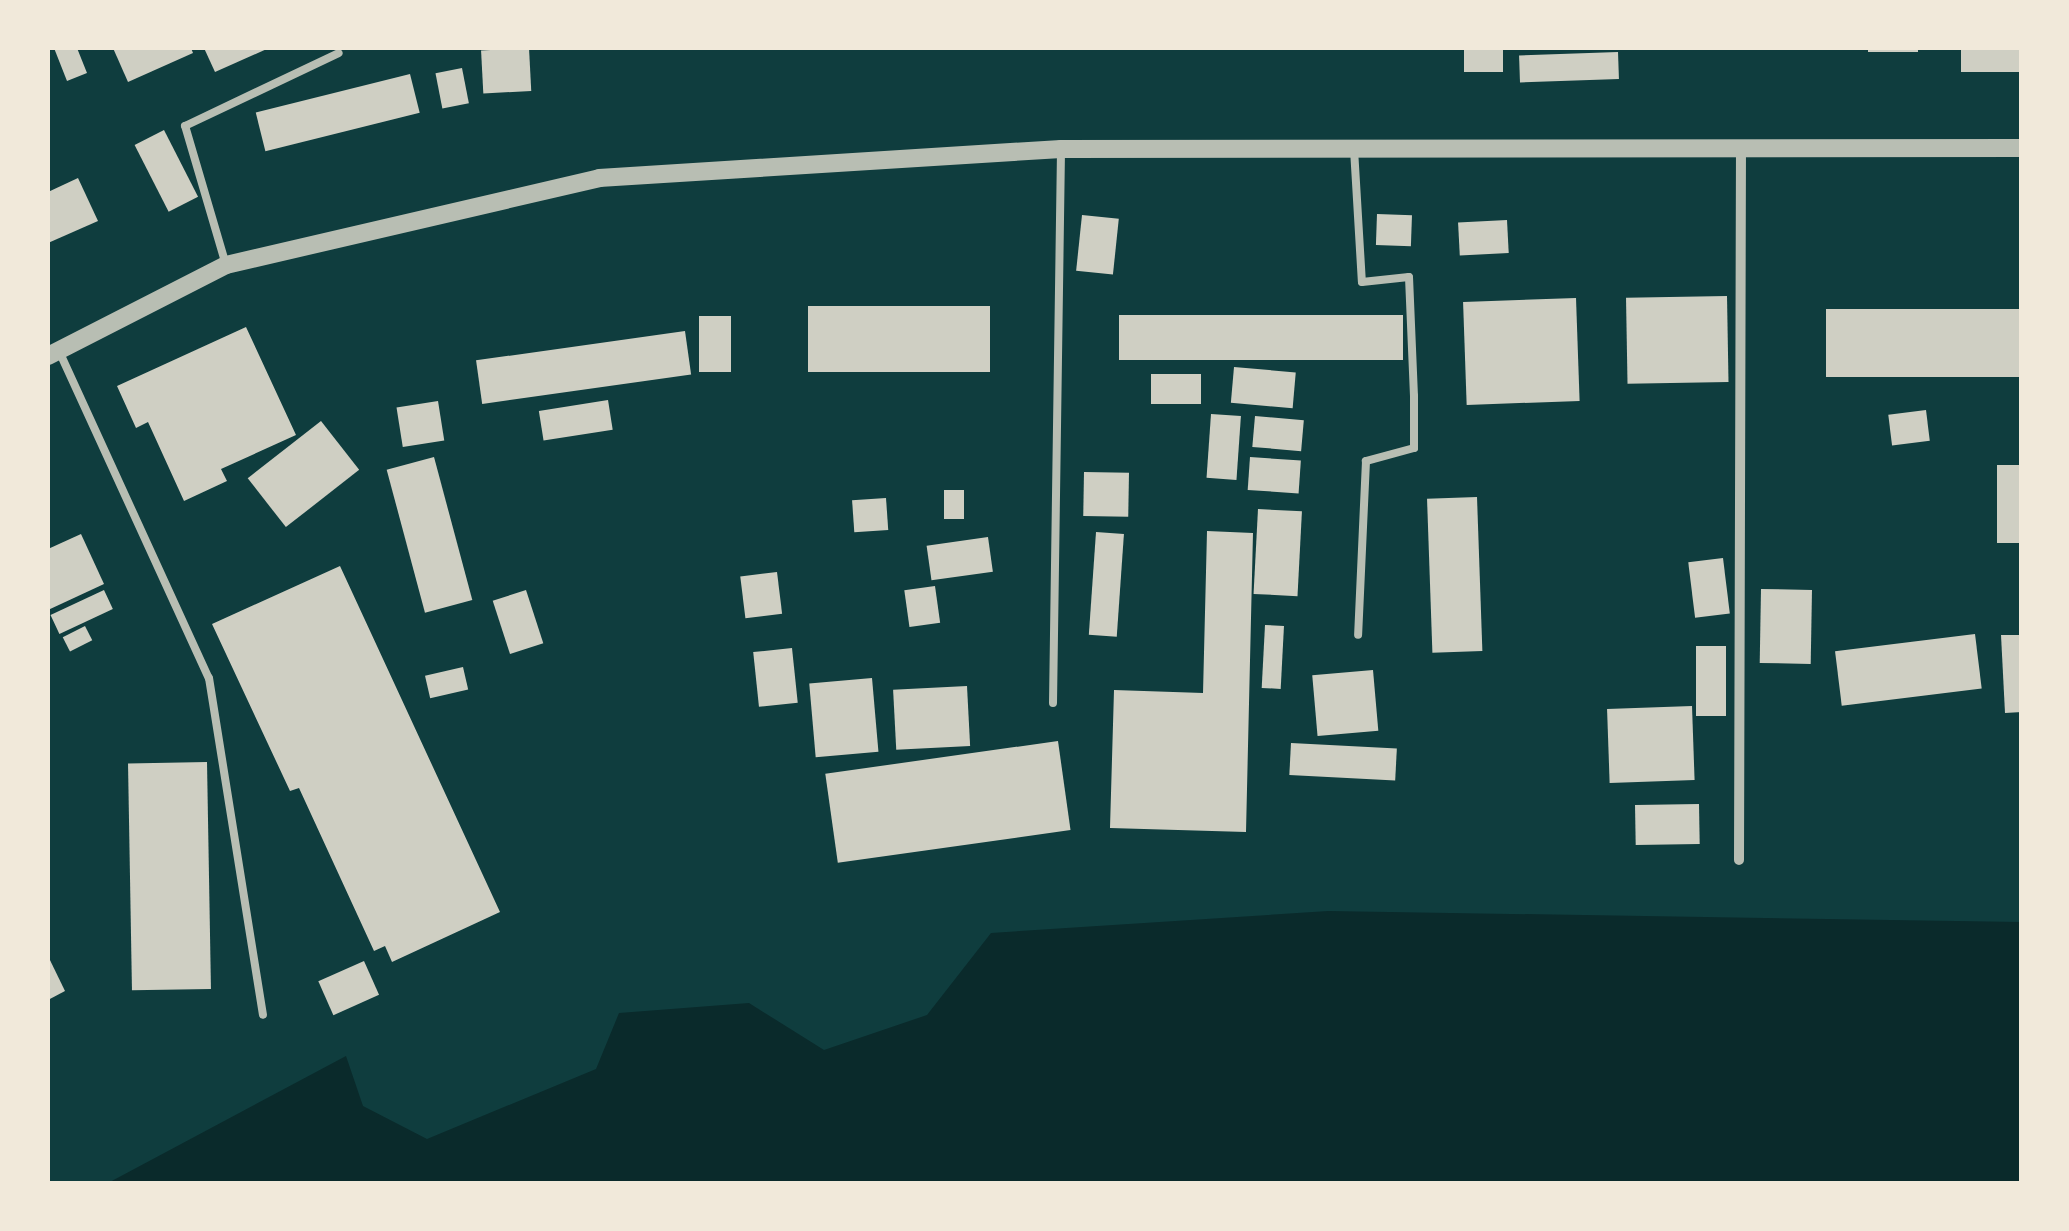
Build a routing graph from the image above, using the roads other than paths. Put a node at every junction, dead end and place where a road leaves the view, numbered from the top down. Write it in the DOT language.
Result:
graph roads {
  1 [pos="339,53"];
  2 [pos="1354,148"];
  3 [pos="1741,148"];
  4 [pos="2022,148"];
  5 [pos="1061,149"];
  6 [pos="226,265"];
  7 [pos="53,354"];
  8 [pos="1358,635"];
  9 [pos="1053,703"];
  10 [pos="1739,860"];
  11 [pos="263,1015"];
  1 -- 6 [label="lane"];
  2 -- 3 [label="street"];
  2 -- 5 [label="street"];
  2 -- 8 [label="lane"];
  3 -- 4 [label="street"];
  3 -- 10 [label="street"];
  5 -- 6 [label="street"];
  5 -- 9 [label="lane"];
  6 -- 7 [label="street"];
  7 -- 11 [label="lane"];
}
